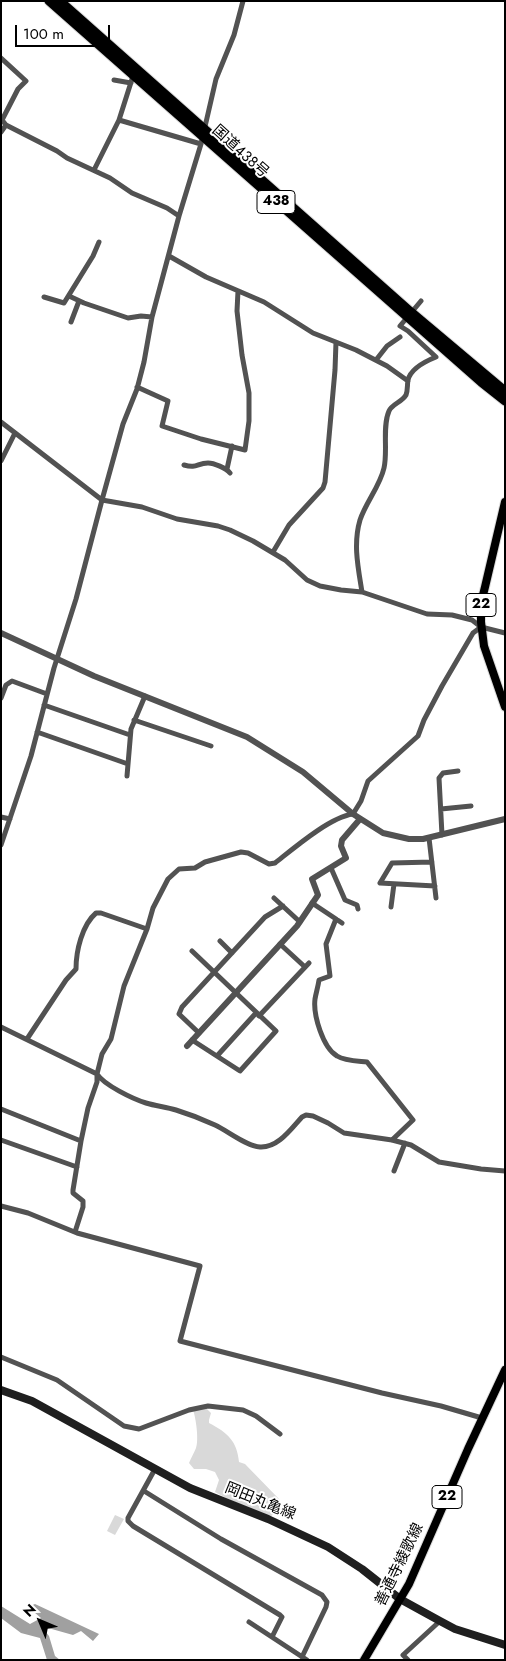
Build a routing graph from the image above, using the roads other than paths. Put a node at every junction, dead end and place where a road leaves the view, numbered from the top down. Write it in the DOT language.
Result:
graph roads {
  1 [pos="48,1"];
  2 [pos="60,1"];
  3 [pos="243,1"];
  4 [pos="1,58"];
  5 [pos="132,79"];
  6 [pos="114,80"];
  7 [pos="119,120"];
  8 [pos="6,126"];
  9 [pos="1,132"];
  10 [pos="203,137"];
  11 [pos="94,170"];
  12 [pos="179,216"];
  13 [pos="99,242"];
  14 [pos="169,256"];
  15 [pos="238,291"];
  16 [pos="69,296"];
  17 [pos="44,297"];
  18 [pos="80,301"];
  19 [pos="421,301"];
  20 [pos="409,314"];
  21 [pos="152,317"];
  22 [pos="71,322"];
  23 [pos="400,337"];
  24 [pos="336,342"];
  25 [pos="376,360"];
  26 [pos="408,381"];
  27 [pos="137,387"];
  28 [pos="505,391"];
  29 [pos="505,401"];
  30 [pos="1,422"];
  31 [pos="14,433"];
  32 [pos="232,446"];
  33 [pos="1,461"];
  34 [pos="184,465"];
  35 [pos="102,500"];
  36 [pos="505,502"];
  37 [pos="273,552"];
  38 [pos="362,592"];
  39 [pos="481,627"];
  40 [pos="505,633"];
  41 [pos="1,634"];
  42 [pos="56,659"];
  43 [pos="3,688"];
  44 [pos="47,694"];
  45 [pos="145,696"];
  46 [pos="1,698"];
  47 [pos="44,705"];
  48 [pos="505,707"];
  49 [pos="134,720"];
  50 [pos="37,732"];
  51 [pos="130,735"];
  52 [pos="211,746"];
  53 [pos="128,764"];
  54 [pos="458,771"];
  55 [pos="127,776"];
  56 [pos="471,806"];
  57 [pos="441,809"];
  58 [pos="353,814"];
  59 [pos="1,817"];
  60 [pos="10,819"];
  61 [pos="360,819"];
  62 [pos="505,819"];
  63 [pos="442,835"];
  64 [pos="429,838"];
  65 [pos="1,845"];
  66 [pos="432,862"];
  67 [pos="331,868"];
  68 [pos="394,884"];
  69 [pos="435,886"];
  70 [pos="274,898"];
  71 [pos="436,898"];
  72 [pos="312,903"];
  73 [pos="283,906"];
  74 [pos="391,907"];
  75 [pos="358,909"];
  76 [pos="336,919"];
  77 [pos="300,922"];
  78 [pos="342,923"];
  79 [pos="146,929"];
  80 [pos="220,941"];
  81 [pos="280,944"];
  82 [pos="192,951"];
  83 [pos="232,953"];
  84 [pos="214,972"];
  85 [pos="235,993"];
  86 [pos="258,1014"];
  87 [pos="1,1027"];
  88 [pos="199,1033"];
  89 [pos="27,1039"];
  90 [pos="189,1043"];
  91 [pos="217,1056"];
  92 [pos="97,1074"];
  93 [pos="1,1109"];
  94 [pos="1,1140"];
  95 [pos="392,1140"];
  96 [pos="81,1141"];
  97 [pos="405,1143"];
  98 [pos="77,1167"];
  99 [pos="505,1171"];
  100 [pos="394,1172"];
  101 [pos="1,1206"];
  102 [pos="75,1232"];
  103 [pos="1,1357"];
  104 [pos="505,1370"];
  105 [pos="1,1390"];
  106 [pos="482,1418"];
  107 [pos="280,1434"];
  108 [pos="155,1470"];
  109 [pos="144,1491"];
  110 [pos="400,1599"];
  111 [pos="440,1621"];
  112 [pos="249,1622"];
  113 [pos="272,1637"];
  114 [pos="505,1645"];
  115 [pos="305,1658"];
  116 [pos="364,1660"];
  117 [pos="408,1660"];
  1 -- 5 [label="highway, 国道438号 / 438"];
  2 -- 10 [label="highway, 国道438号 / 438"];
  3 -- 10 [label="street"];
  4 -- 8 [label="street"];
  5 -- 6 [label="street"];
  5 -- 7 [label="street"];
  5 -- 10 [label="highway, 国道438号 / 438"];
  7 -- 10 [label="street"];
  7 -- 11 [label="street"];
  8 -- 9 [label="street"];
  8 -- 11 [label="street"];
  10 -- 12 [label="street"];
  10 -- 20 [label="highway, 国道438号 / 438"];
  11 -- 12 [label="street"];
  12 -- 14 [label="street"];
  13 -- 16 [label="street"];
  14 -- 15 [label="street"];
  14 -- 21 [label="street"];
  15 -- 24 [label="street"];
  15 -- 32 [label="street"];
  16 -- 17 [label="street"];
  16 -- 18 [label="street"];
  18 -- 21 [label="street"];
  18 -- 22 [label="street"];
  19 -- 20 [label="street"];
  20 -- 26 [label="street"];
  20 -- 28 [label="highway, 国道438号 / 438"];
  20 -- 29 [label="highway, 国道438号 / 438"];
  21 -- 27 [label="street"];
  23 -- 25 [label="street"];
  24 -- 25 [label="street"];
  24 -- 37 [label="street"];
  25 -- 26 [label="street"];
  26 -- 38 [label="street"];
  27 -- 32 [label="street"];
  27 -- 35 [label="street"];
  30 -- 31 [label="street"];
  31 -- 33 [label="street"];
  31 -- 35 [label="street"];
  32 -- 34 [label="street"];
  35 -- 37 [label="street"];
  35 -- 42 [label="street"];
  36 -- 39 [label="main road, 22"];
  37 -- 38 [label="street"];
  38 -- 39 [label="street"];
  39 -- 40 [label="street"];
  39 -- 48 [label="main road, 22"];
  39 -- 58 [label="street"];
  41 -- 42 [label="street"];
  42 -- 44 [label="street"];
  42 -- 45 [label="street"];
  43 -- 44 [label="street"];
  43 -- 46 [label="street"];
  44 -- 47 [label="street"];
  45 -- 49 [label="street"];
  45 -- 58 [label="street"];
  47 -- 50 [label="street"];
  47 -- 51 [label="street"];
  49 -- 51 [label="street"];
  49 -- 52 [label="street"];
  50 -- 53 [label="street"];
  50 -- 60 [label="street"];
  51 -- 53 [label="street"];
  53 -- 55 [label="street"];
  54 -- 57 [label="street"];
  56 -- 57 [label="street"];
  57 -- 63 [label="street"];
  58 -- 61 [label="street"];
  58 -- 79 [label="street"];
  59 -- 60 [label="street"];
  60 -- 65 [label="street"];
  61 -- 64 [label="street"];
  61 -- 67 [label="street"];
  62 -- 63 [label="street"];
  63 -- 64 [label="street"];
  64 -- 66 [label="street"];
  66 -- 68 [label="street"];
  66 -- 69 [label="street"];
  67 -- 72 [label="street"];
  67 -- 75 [label="street"];
  68 -- 69 [label="street"];
  68 -- 74 [label="street"];
  69 -- 71 [label="street"];
  70 -- 73 [label="street"];
  72 -- 76 [label="street"];
  72 -- 77 [label="street"];
  73 -- 77 [label="street"];
  73 -- 83 [label="street"];
  76 -- 78 [label="street"];
  76 -- 95 [label="street"];
  77 -- 81 [label="street"];
  79 -- 89 [label="street"];
  79 -- 92 [label="street"];
  80 -- 83 [label="street"];
  81 -- 85 [label="street"];
  81 -- 86 [label="street"];
  82 -- 84 [label="street"];
  83 -- 84 [label="street"];
  84 -- 85 [label="street"];
  84 -- 88 [label="street"];
  85 -- 86 [label="street"];
  85 -- 88 [label="street"];
  86 -- 91 [label="street"];
  86 -- 91 [label="street"];
  87 -- 89 [label="street"];
  88 -- 90 [label="street"];
  89 -- 92 [label="street"];
  90 -- 91 [label="street"];
  92 -- 95 [label="street"];
  92 -- 96 [label="street"];
  93 -- 96 [label="street"];
  94 -- 98 [label="street"];
  95 -- 97 [label="street"];
  96 -- 98 [label="street"];
  97 -- 99 [label="street"];
  97 -- 100 [label="street"];
  98 -- 102 [label="street"];
  101 -- 102 [label="street"];
  102 -- 106 [label="street"];
  103 -- 107 [label="street"];
  104 -- 106 [label="main road, 善通寺綾歌線 / 22"];
  105 -- 108 [label="main road, 岡田丸亀線"];
  106 -- 110 [label="main road, 善通寺綾歌線 / 22"];
  108 -- 109 [label="street"];
  108 -- 110 [label="main road, 岡田丸亀線"];
  109 -- 113 [label="street"];
  109 -- 115 [label="street"];
  110 -- 111 [label="main road, 岡田丸亀線"];
  110 -- 116 [label="main road, 善通寺綾歌線 / 22"];
  111 -- 114 [label="main road, 岡田丸亀線"];
  111 -- 117 [label="street"];
  112 -- 113 [label="street"];
  113 -- 115 [label="street"];
}
